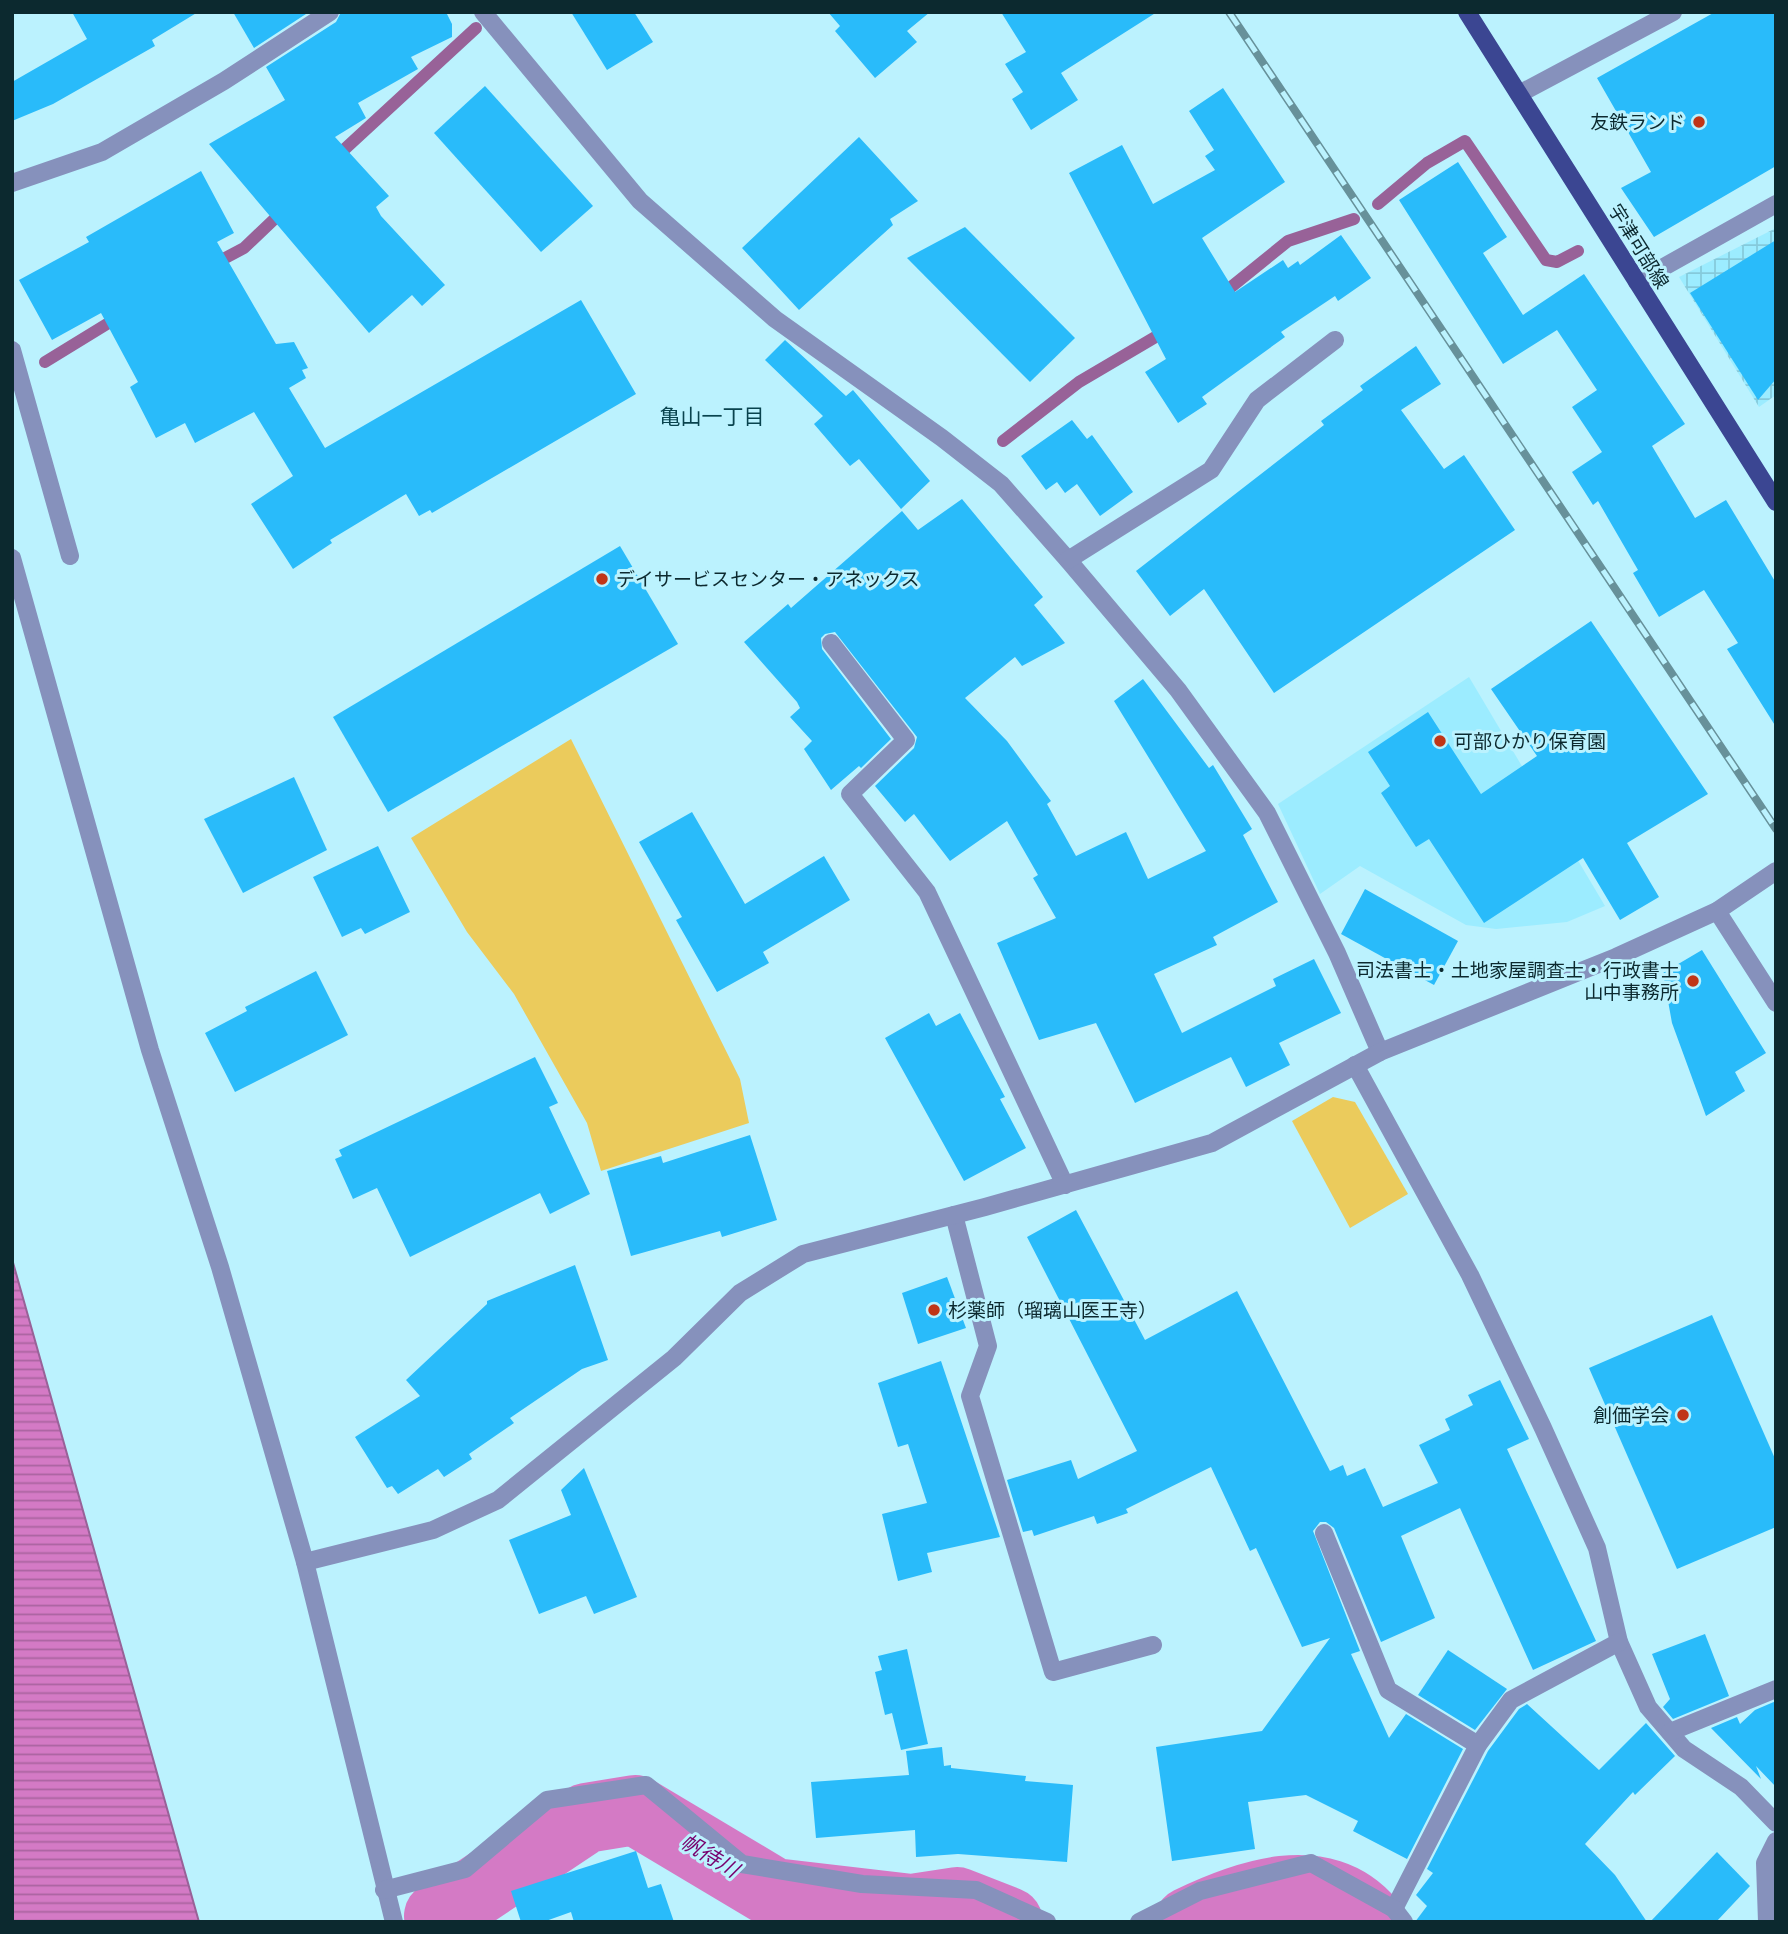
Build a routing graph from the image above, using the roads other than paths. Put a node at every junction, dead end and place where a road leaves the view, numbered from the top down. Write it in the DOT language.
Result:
graph roads {
  1 [pos="330,12"];
  2 [pos="483,12"];
  3 [pos="1467,12"];
  4 [pos="1673,12"];
  5 [pos="1519,94"];
  6 [pos="12,183"];
  7 [pos="1776,204"];
  8 [pos="1637,282"];
  9 [pos="1335,340"];
  10 [pos="12,350"];
  11 [pos="1776,502"];
  12 [pos="70,555"];
  13 [pos="12,558"];
  14 [pos="1068,560"];
  15 [pos="831,643"];
  16 [pos="1776,871"];
  17 [pos="1717,911"];
  18 [pos="1776,1003"];
  19 [pos="1380,1052"];
  20 [pos="1354,1065"];
  21 [pos="1065,1185"];
  22 [pos="954,1215"];
  23 [pos="1324,1533"];
  24 [pos="305,1562"];
  25 [pos="1619,1642"];
  26 [pos="1153,1645"];
  27 [pos="1776,1689"];
  28 [pos="1670,1732"];
  29 [pos="1478,1745"];
  30 [pos="1776,1823"];
  31 [pos="1776,1841"];
  32 [pos="384,1890"];
  33 [pos="1399,1915"];
  34 [pos="394,1922"];
  35 [pos="1047,1922"];
  36 [pos="1139,1922"];
  37 [pos="1767,1922"];
  1 -- 6 [label="street"];
  2 -- 14 [label="street"];
  3 -- 5 [label="main road, 宇津可部線"];
  4 -- 5 [label="street"];
  5 -- 8 [label="main road, 宇津可部線"];
  7 -- 8 [label="street"];
  8 -- 11 [label="main road, 宇津可部線"];
  9 -- 14 [label="street"];
  10 -- 12 [label="street"];
  13 -- 24 [label="street"];
  14 -- 19 [label="street"];
  15 -- 21 [label="street"];
  16 -- 17 [label="street"];
  17 -- 18 [label="street"];
  17 -- 19 [label="street"];
  19 -- 20 [label="street"];
  20 -- 21 [label="street"];
  20 -- 25 [label="street"];
  21 -- 22 [label="street"];
  22 -- 24 [label="street"];
  22 -- 26 [label="street"];
  23 -- 29 [label="street"];
  24 -- 32 [label="street"];
  25 -- 28 [label="street"];
  25 -- 29 [label="street"];
  27 -- 28 [label="street"];
  28 -- 30 [label="street"];
  29 -- 33 [label="street"];
  31 -- 37 [label="street"];
  32 -- 34 [label="street"];
  32 -- 35 [label="street"];
  33 -- 36 [label="street"];
}
